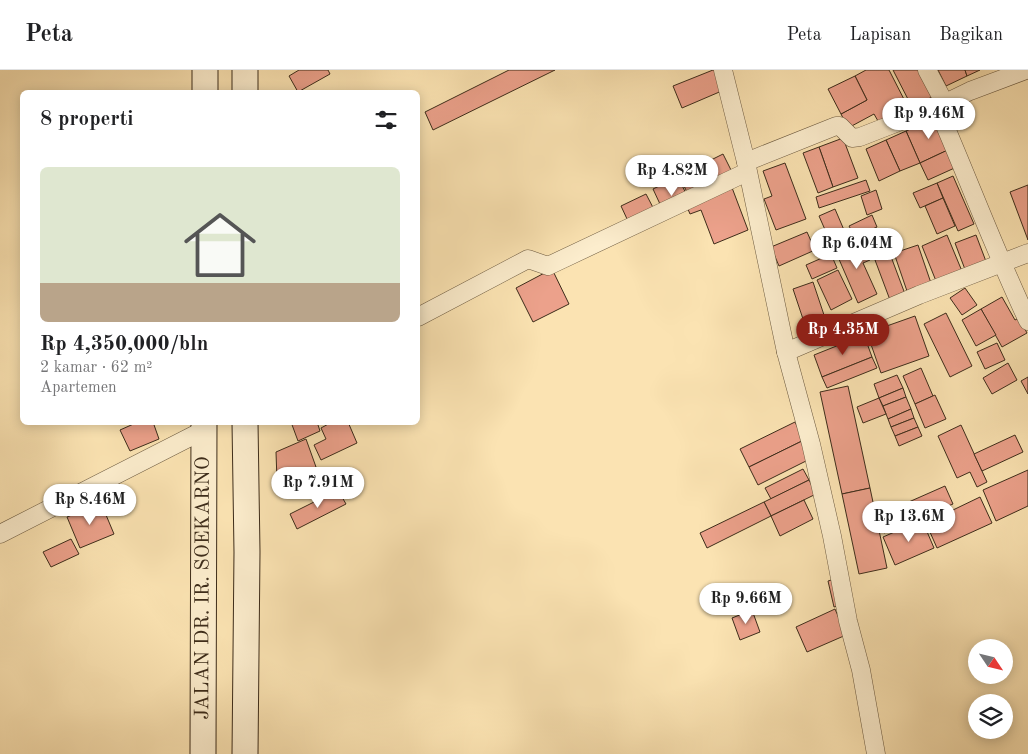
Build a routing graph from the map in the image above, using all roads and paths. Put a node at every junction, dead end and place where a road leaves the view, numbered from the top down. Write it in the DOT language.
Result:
graph roads {
  1 [pos="206,70"];
  2 [pos="245,70"];
  3 [pos="722,70"];
  4 [pos="927,70"];
  5 [pos="1026,70"];
  6 [pos="205,90"];
  7 [pos="245,90"];
  8 [pos="941,104"];
  9 [pos="746,167"];
  10 [pos="1028,253"];
  11 [pos="1001,264"];
  12 [pos="420,316"];
  13 [pos="1028,321"];
  14 [pos="786,352"];
  15 [pos="245,425"];
  16 [pos="200,430"];
  17 [pos="0,534"];
  18 [pos="203,754"];
  19 [pos="245,754"];
  20 [pos="876,754"];
  1 -- 6 [label="main road"];
  2 -- 7 [label="main road"];
  3 -- 9 [label="street"];
  4 -- 8 [label="street"];
  5 -- 8 [label="street"];
  8 -- 9 [label="street"];
  8 -- 11 [label="street"];
  9 -- 12 [label="street"];
  9 -- 14 [label="street"];
  10 -- 11 [label="street"];
  11 -- 13 [label="street"];
  11 -- 14 [label="street"];
  14 -- 20 [label="street"];
  15 -- 19 [label="main road"];
  16 -- 17 [label="street"];
  16 -- 18 [label="main road, JALAN DR. IR. SOEKARNO"];
}
